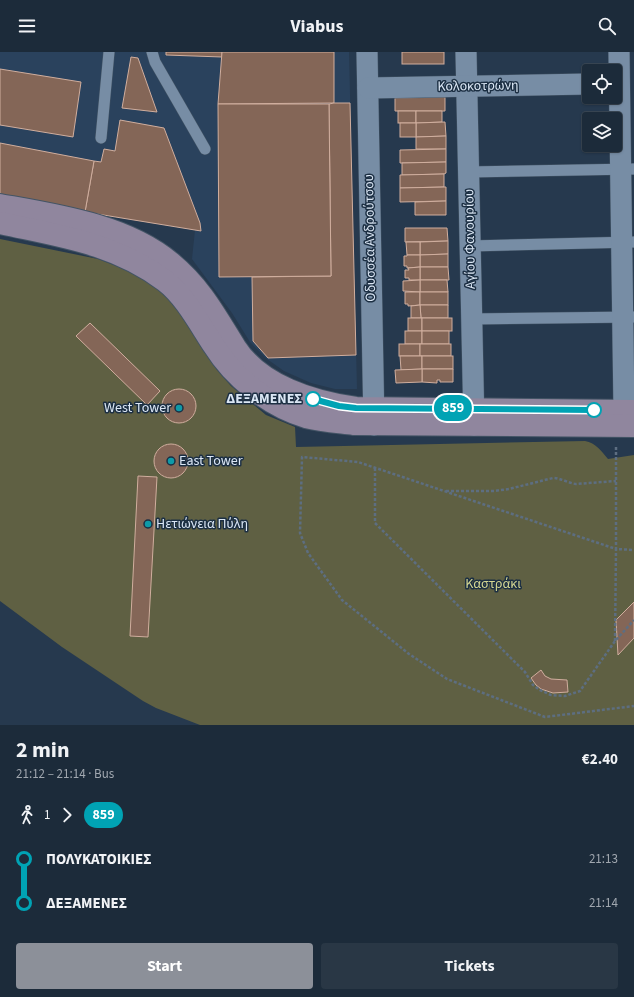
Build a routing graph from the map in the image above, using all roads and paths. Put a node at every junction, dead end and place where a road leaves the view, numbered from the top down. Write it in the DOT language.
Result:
graph roads {
  1 [pos="109,52"];
  2 [pos="152,52"];
  3 [pos="367,52"];
  4 [pos="466,52"];
  5 [pos="619,52"];
  6 [pos="623,83"];
  7 [pos="582,84"];
  8 [pos="466,86"];
  9 [pos="368,88"];
  10 [pos="101,138"];
  11 [pos="205,149"];
  12 [pos="627,170"];
  13 [pos="468,172"];
  14 [pos="0,205"];
  15 [pos="0,223"];
  16 [pos="628,242"];
  17 [pos="470,246"];
  18 [pos="628,317"];
  19 [pos="471,319"];
  20 [pos="374,416"];
  21 [pos="473,417"];
  22 [pos="627,420"];
  23 [pos="375,468"];
  24 [pos="616,481"];
  25 [pos="443,491"];
  26 [pos="616,549"];
  27 [pos="634,550"];
  28 [pos="634,620"];
  29 [pos="615,641"];
  30 [pos="634,706"];
  1 -- 10 [label="lane"];
  2 -- 11 [label="lane"];
  3 -- 9 [label="street, Οδυσσέα Ανδρούτσου"];
  4 -- 8 [label="street, Αγίου Φανουρίου"];
  5 -- 6 [label="street"];
  6 -- 12 [label="street"];
  7 -- 8 [label="street, Κολοκοτρώνη"];
  8 -- 9 [label="street, Κολοκοτρώνη"];
  8 -- 13 [label="street, Αγίου Φανουρίου"];
  9 -- 20 [label="street, Οδυσσέα Ανδρούτσου"];
  12 -- 13 [label="lane"];
  12 -- 16 [label="street"];
  13 -- 17 [label="street, Αγίου Φανουρίου"];
  14 -- 20 [label="street"];
  15 -- 20 [label="street"];
  16 -- 17 [label="lane"];
  16 -- 18 [label="street"];
  17 -- 19 [label="street, Αγίου Φανουρίου"];
  18 -- 19 [label="lane"];
  18 -- 22 [label="street"];
  19 -- 21 [label="street, Αγίου Φανουρίου"];
  20 -- 21 [label="street"];
  21 -- 22 [label="street"];
  22 -- 24 [label="path"];
  23 -- 25 [label="path"];
  23 -- 29 [label="path"];
  23 -- 30 [label="path"];
  24 -- 25 [label="path"];
  24 -- 26 [label="path"];
  25 -- 26 [label="path"];
  26 -- 27 [label="path"];
  26 -- 29 [label="path"];
  28 -- 29 [label="path"];
}
